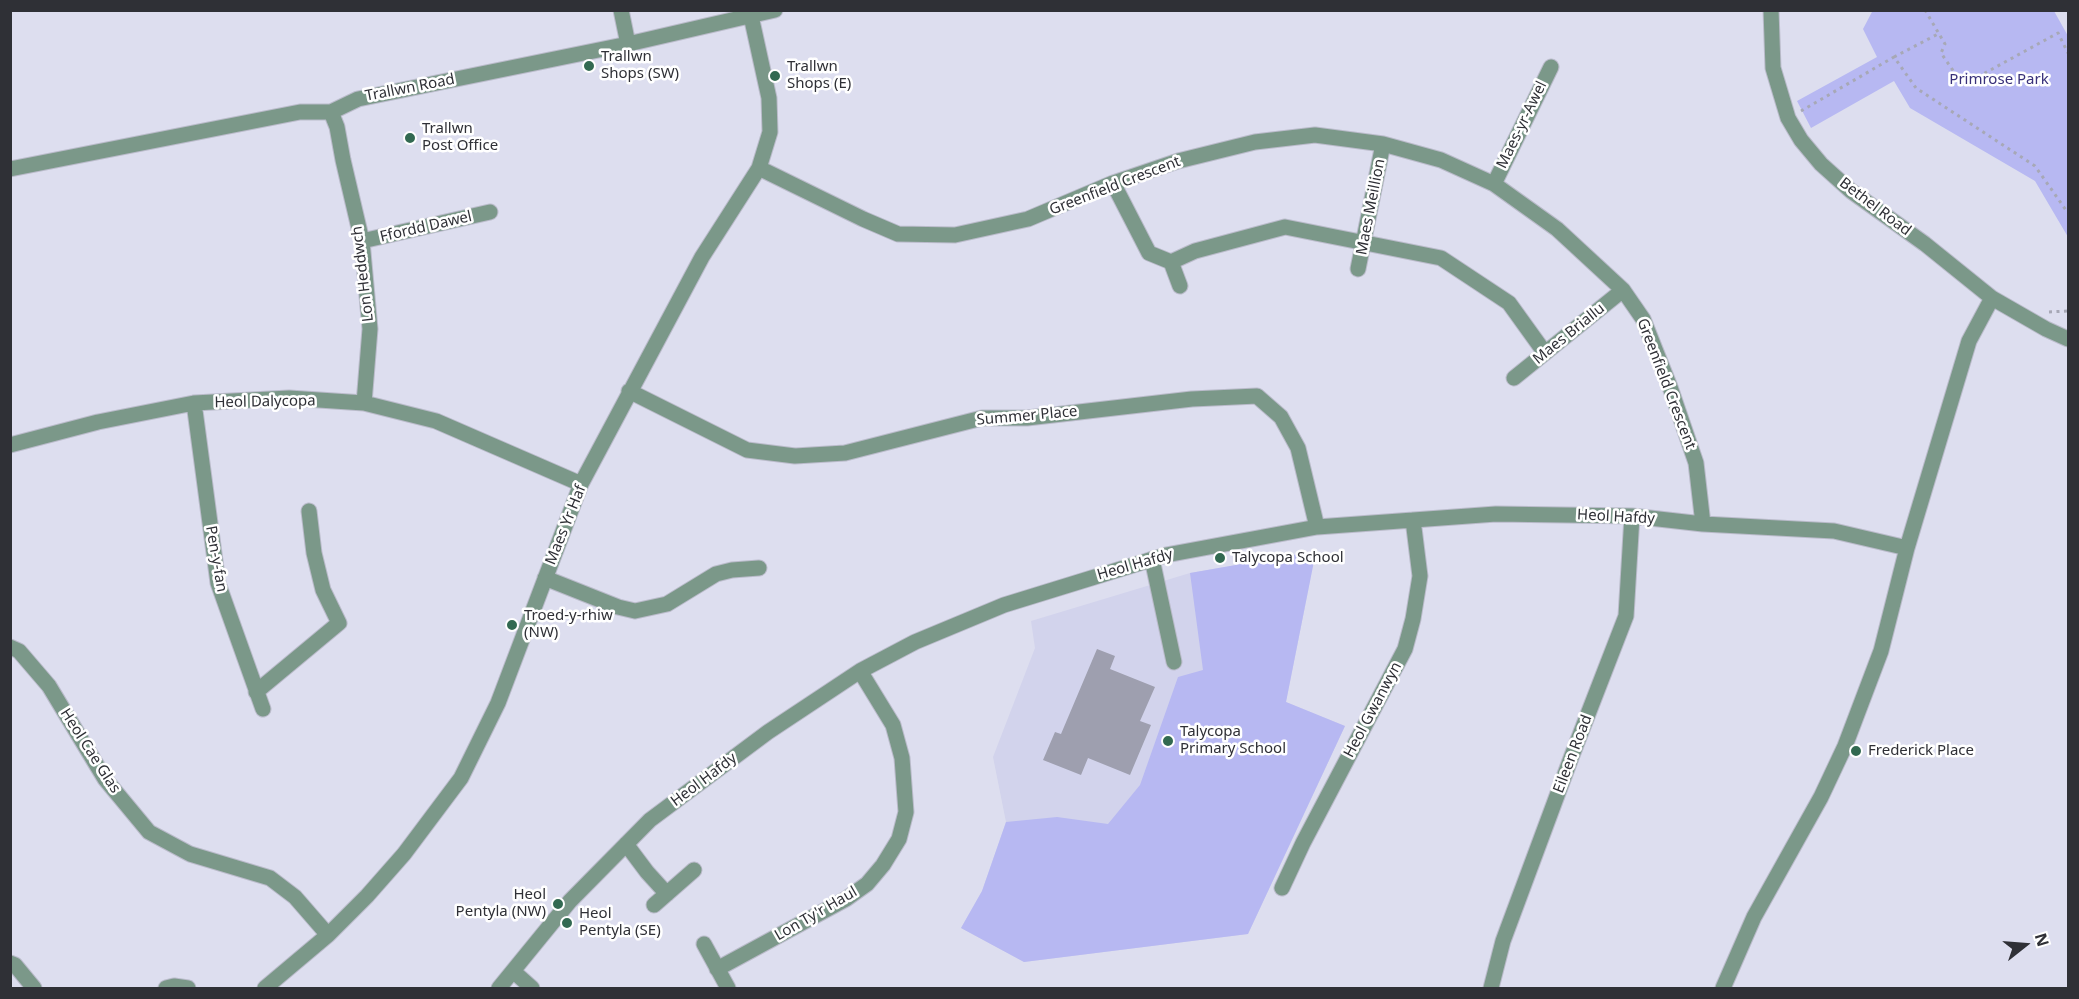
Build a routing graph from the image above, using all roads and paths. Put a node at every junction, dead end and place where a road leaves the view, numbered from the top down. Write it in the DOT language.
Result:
graph roads {
  1 [pos="621,10"];
  2 [pos="775,10"];
  3 [pos="1771,10"];
  4 [pos="1925,10"];
  5 [pos="751,16"];
  6 [pos="1938,34"];
  7 [pos="628,44"];
  8 [pos="2068,53"];
  9 [pos="1894,57"];
  10 [pos="1551,67"];
  11 [pos="332,112"];
  12 [pos="1788,118"];
  13 [pos="1383,144"];
  14 [pos="759,168"];
  15 [pos="10,169"];
  16 [pos="1113,183"];
  17 [pos="1494,184"];
  18 [pos="490,212"];
  19 [pos="2068,213"];
  20 [pos="362,241"];
  21 [pos="1363,242"];
  22 [pos="1171,262"];
  23 [pos="1359,269"];
  24 [pos="1180,286"];
  25 [pos="1623,290"];
  26 [pos="1992,298"];
  27 [pos="2068,339"];
  28 [pos="1545,353"];
  29 [pos="1514,378"];
  30 [pos="629,391"];
  31 [pos="363,403"];
  32 [pos="194,404"];
  33 [pos="10,445"];
  34 [pos="581,484"];
  35 [pos="309,511"];
  36 [pos="1632,516"];
  37 [pos="1413,520"];
  38 [pos="1703,524"];
  39 [pos="1317,527"];
  40 [pos="1907,548"];
  41 [pos="1152,559"];
  42 [pos="759,568"];
  43 [pos="545,578"];
  44 [pos="10,647"];
  45 [pos="1173,662"];
  46 [pos="860,671"];
  47 [pos="256,692"];
  48 [pos="263,709"];
  49 [pos="626,844"];
  50 [pos="694,870"];
  51 [pos="1282,888"];
  52 [pos="667,894"];
  53 [pos="654,904"];
  54 [pos="328,935"];
  55 [pos="704,944"];
  56 [pos="10,963"];
  57 [pos="717,969"];
  58 [pos="513,971"];
  59 [pos="273,986"];
  60 [pos="34,988"];
  61 [pos="166,988"];
  62 [pos="188,988"];
  63 [pos="499,988"];
  64 [pos="532,988"];
  65 [pos="728,988"];
  66 [pos="1491,988"];
  67 [pos="1723,988"];
  1 -- 7 [label="street"];
  2 -- 5 [label="street, Trallwn Road"];
  3 -- 12 [label="street, Bethel Road"];
  4 -- 6 [label="path"];
  5 -- 7 [label="street, Trallwn Road"];
  5 -- 14 [label="street, Maes Yr Haf"];
  6 -- 8 [label="path"];
  6 -- 9 [label="path"];
  7 -- 11 [label="street, Trallwn Road"];
  9 -- 12 [label="path"];
  9 -- 19 [label="path"];
  10 -- 17 [label="street, Maes-yr-Awel"];
  11 -- 15 [label="street, Trallwn Road"];
  11 -- 20 [label="street, Lon Heddwch"];
  12 -- 26 [label="street, Bethel Road"];
  13 -- 16 [label="street, Greenfield Crescent"];
  13 -- 17 [label="street, Greenfield Crescent"];
  13 -- 21 [label="street, Maes Meillion"];
  14 -- 16 [label="street, Greenfield Crescent"];
  14 -- 30 [label="street, Maes Yr Haf"];
  16 -- 22 [label="street"];
  17 -- 25 [label="street, Greenfield Crescent"];
  18 -- 20 [label="street, Ffordd Dawel"];
  20 -- 31 [label="street, Lon Heddwch"];
  21 -- 22 [label="street"];
  21 -- 23 [label="street, Maes Meillion"];
  21 -- 28 [label="street"];
  22 -- 24 [label="street"];
  25 -- 28 [label="street, Maes Briallu"];
  25 -- 38 [label="street, Greenfield Crescent"];
  26 -- 27 [label="street, Bethel Road"];
  26 -- 40 [label="street"];
  28 -- 29 [label="street, Maes Briallu"];
  30 -- 34 [label="street, Maes Yr Haf"];
  30 -- 39 [label="street, Summer Place"];
  31 -- 32 [label="street, Heol Dalycopa"];
  31 -- 34 [label="street, Heol Dalycopa"];
  32 -- 33 [label="street, Heol Dalycopa"];
  32 -- 47 [label="street, Pen-y-fan"];
  34 -- 43 [label="street, Maes Yr Haf"];
  35 -- 47 [label="street"];
  36 -- 37 [label="street, Heol Hafdy"];
  36 -- 38 [label="street, Heol Hafdy"];
  36 -- 66 [label="street, Eileen Road"];
  37 -- 39 [label="street, Heol Hafdy"];
  37 -- 51 [label="street, Heol Gwanwyn"];
  38 -- 40 [label="street, Heol Hafdy"];
  39 -- 41 [label="street, Heol Hafdy"];
  40 -- 67 [label="street"];
  41 -- 45 [label="street"];
  41 -- 46 [label="street, Heol Hafdy"];
  42 -- 43 [label="street"];
  43 -- 54 [label="street, Maes Yr Haf"];
  44 -- 54 [label="street, Heol Cae Glas"];
  46 -- 49 [label="street, Heol Hafdy"];
  46 -- 57 [label="street, Lon Ty'r Haul"];
  47 -- 48 [label="street, Pen-y-fan"];
  49 -- 52 [label="street"];
  49 -- 58 [label="street, Heol Hafdy"];
  50 -- 52 [label="street"];
  52 -- 53 [label="street"];
  54 -- 59 [label="street, Maes Yr Haf"];
  55 -- 57 [label="street"];
  56 -- 60 [label="street"];
  57 -- 65 [label="street"];
  58 -- 63 [label="street, Heol Hafdy"];
  58 -- 64 [label="street"];
  61 -- 62 [label="street"];
}
